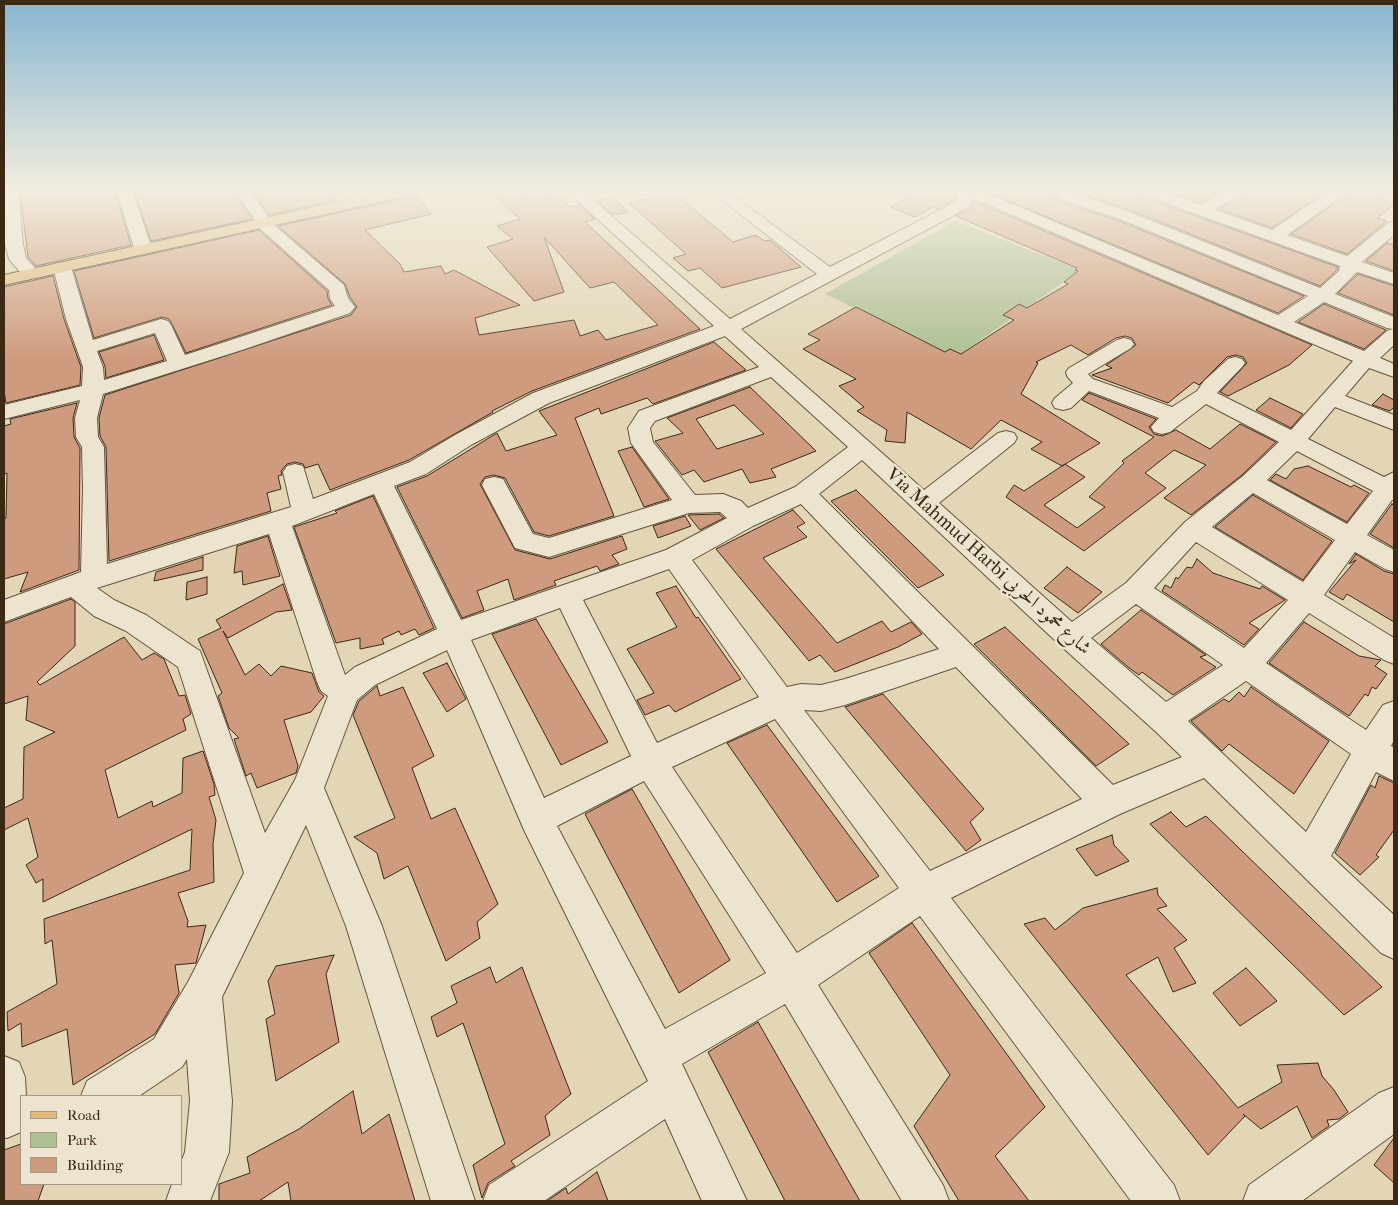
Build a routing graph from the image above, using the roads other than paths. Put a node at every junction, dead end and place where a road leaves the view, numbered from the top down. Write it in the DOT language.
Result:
graph roads {
  1 [pos="15,248"];
  2 [pos="126,248"];
  3 [pos="130,248"];
  4 [pos="293,248"];
  5 [pos="637,248"];
  6 [pos="794,248"];
  7 [pos="878,248"];
  8 [pos="1104,248"];
  9 [pos="1206,248"];
  10 [pos="1309,248"];
  11 [pos="1367,248"];
  12 [pos="1349,263"];
  13 [pos="62,267"];
  14 [pos="26,268"];
  15 [pos="4,273"];
  16 [pos="829,274"];
  17 [pos="1394,279"];
  18 [pos="4,280"];
  19 [pos="1322,295"];
  20 [pos="1279,322"];
  21 [pos="1394,324"];
  22 [pos="726,328"];
  23 [pos="1394,335"];
  24 [pos="1124,344"];
  25 [pos="87,348"];
  26 [pos="1365,360"];
  27 [pos="178,363"];
  28 [pos="1235,363"];
  29 [pos="773,369"];
  30 [pos="1394,371"];
  31 [pos="1086,383"];
  32 [pos="93,390"];
  33 [pos="1205,395"];
  34 [pos="1331,398"];
  35 [pos="1063,403"];
  36 [pos="4,412"];
  37 [pos="1394,423"];
  38 [pos="1006,438"];
  39 [pos="1294,441"];
  40 [pos="862,447"];
  41 [pos="295,472"];
  42 [pos="380,482"];
  43 [pos="1251,482"];
  44 [pos="494,485"];
  45 [pos="1392,487"];
  46 [pos="804,492"];
  47 [pos="923,503"];
  48 [pos="688,504"];
  49 [pos="304,511"];
  50 [pos="744,520"];
  51 [pos="278,522"];
  52 [pos="1194,528"];
  53 [pos="1349,538"];
  54 [pos="675,557"];
  55 [pos="1394,562"];
  56 [pos="84,582"];
  57 [pos="1136,590"];
  58 [pos="568,595"];
  59 [pos="1307,597"];
  60 [pos="7,607"];
  61 [pos="454,634"];
  62 [pos="1071,638"];
  63 [pos="1394,652"];
  64 [pos="961,654"];
  65 [pos="1246,665"];
  66 [pos="345,692"];
  67 [pos="780,702"];
  68 [pos="1394,714"];
  69 [pos="1165,720"];
  70 [pos="1382,758"];
  71 [pos="1209,761"];
  72 [pos="651,764"];
  73 [pos="308,788"];
  74 [pos="1108,803"];
  75 [pos="536,819"];
  76 [pos="1311,858"];
  77 [pos="262,874"];
  78 [pos="925,892"];
  79 [pos="1394,940"];
  80 [pos="792,979"];
  81 [pos="202,996"];
  82 [pos="665,1073"];
  83 [pos="104,1095"];
  84 [pos="1394,1110"];
  85 [pos="1150,1199"];
  86 [pos="188,1201"];
  87 [pos="454,1201"];
  88 [pos="505,1201"];
  89 [pos="725,1201"];
  90 [pos="927,1201"];
  91 [pos="1265,1201"];
  1 -- 14 [label="street"];
  2 -- 14 [label="main road"];
  3 -- 13 [label="main road"];
  4 -- 27 [label="street"];
  5 -- 22 [label="street, Via Mahmud Harbi شارع محمود الحربي"];
  6 -- 16 [label="street"];
  7 -- 16 [label="street"];
  8 -- 20 [label="street"];
  9 -- 19 [label="street"];
  10 -- 12 [label="street"];
  11 -- 12 [label="street"];
  12 -- 17 [label="street"];
  12 -- 19 [label="street"];
  13 -- 18 [label="main road"];
  13 -- 25 [label="street"];
  14 -- 15 [label="main road"];
  16 -- 22 [label="street"];
  19 -- 20 [label="street"];
  19 -- 21 [label="street"];
  20 -- 26 [label="street"];
  22 -- 29 [label="street, Via Mahmud Harbi شارع محمود الحربي"];
  22 -- 42 [label="street"];
  23 -- 26 [label="street"];
  24 -- 31 [label="street"];
  25 -- 27 [label="street"];
  25 -- 32 [label="street"];
  26 -- 30 [label="street"];
  26 -- 34 [label="street"];
  27 -- 32 [label="street"];
  28 -- 33 [label="street"];
  29 -- 40 [label="street, Via Mahmud Harbi شارع محمود الحربي"];
  29 -- 48 [label="street"];
  31 -- 33 [label="street"];
  31 -- 35 [label="street"];
  32 -- 36 [label="street"];
  32 -- 56 [label="street"];
  33 -- 39 [label="street"];
  34 -- 37 [label="street"];
  34 -- 39 [label="street"];
  38 -- 47 [label="street"];
  39 -- 43 [label="street"];
  39 -- 45 [label="street"];
  40 -- 46 [label="street"];
  40 -- 47 [label="street, Via Mahmud Harbi شارع محمود الحربي"];
  41 -- 49 [label="street"];
  42 -- 49 [label="street"];
  42 -- 61 [label="street"];
  43 -- 52 [label="street"];
  43 -- 53 [label="street"];
  44 -- 48 [label="street"];
  45 -- 53 [label="street"];
  46 -- 50 [label="street"];
  46 -- 64 [label="street"];
  47 -- 62 [label="street, Via Mahmud Harbi شارع محمود الحربي"];
  48 -- 50 [label="street"];
  49 -- 51 [label="street"];
  50 -- 54 [label="street"];
  51 -- 56 [label="street"];
  51 -- 66 [label="street"];
  52 -- 57 [label="street"];
  52 -- 59 [label="street"];
  53 -- 55 [label="street"];
  53 -- 59 [label="street"];
  54 -- 58 [label="street"];
  54 -- 67 [label="street"];
  56 -- 60 [label="street"];
  56 -- 77 [label="street"];
  57 -- 62 [label="street"];
  57 -- 65 [label="street"];
  58 -- 61 [label="street"];
  58 -- 72 [label="street"];
  59 -- 63 [label="street"];
  59 -- 65 [label="street"];
  61 -- 66 [label="street"];
  61 -- 75 [label="street"];
  62 -- 69 [label="street, Via Mahmud Harbi شارع محمود الحربي"];
  64 -- 67 [label="street"];
  64 -- 74 [label="street"];
  65 -- 69 [label="street"];
  65 -- 70 [label="street"];
  66 -- 73 [label="street"];
  67 -- 72 [label="street"];
  67 -- 78 [label="street"];
  68 -- 70 [label="street"];
  69 -- 71 [label="street, Via Mahmud Harbi شارع محمود الحربي"];
  70 -- 76 [label="street"];
  71 -- 74 [label="street"];
  71 -- 76 [label="street, Via Mahmud Harbi شارع محمود الحربي"];
  72 -- 75 [label="street"];
  72 -- 80 [label="street"];
  73 -- 77 [label="street"];
  73 -- 87 [label="street"];
  74 -- 78 [label="street"];
  75 -- 82 [label="street"];
  76 -- 79 [label="street, Via Mahmud Harbi شارع محمود الحربي"];
  77 -- 81 [label="street"];
  78 -- 80 [label="street"];
  78 -- 85 [label="street"];
  80 -- 82 [label="street"];
  80 -- 90 [label="street"];
  81 -- 83 [label="street"];
  81 -- 86 [label="street"];
  82 -- 88 [label="street"];
  82 -- 89 [label="street"];
  84 -- 91 [label="street"];
}
